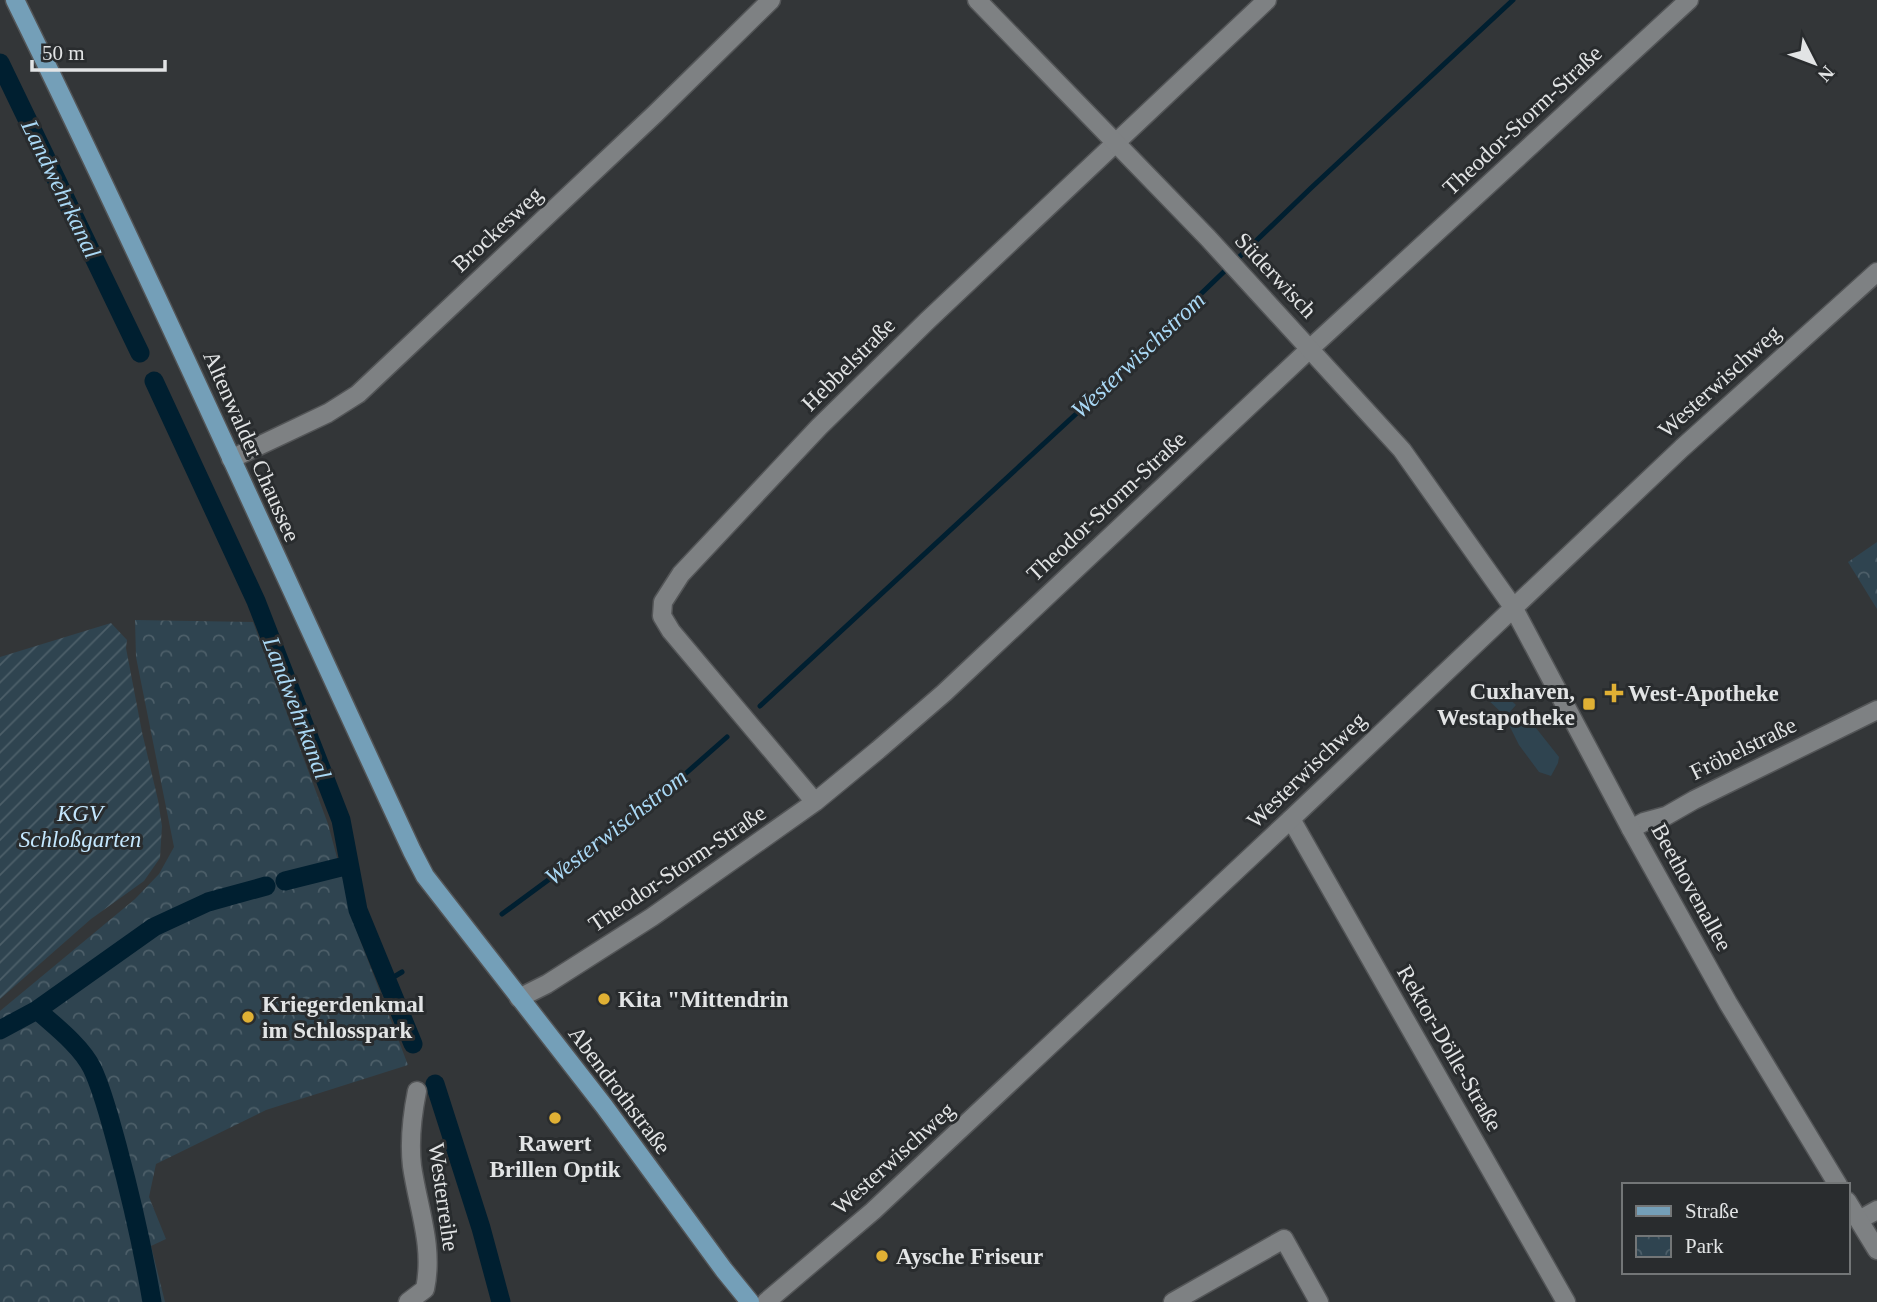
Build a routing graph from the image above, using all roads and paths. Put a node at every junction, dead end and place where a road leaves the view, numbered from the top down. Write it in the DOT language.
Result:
graph roads {
  1 [pos="15,0"];
  2 [pos="771,0"];
  3 [pos="977,0"];
  4 [pos="1267,0"];
  5 [pos="1689,0"];
  6 [pos="1115,144"];
  7 [pos="1877,272"];
  8 [pos="1310,348"];
  9 [pos="231,459"];
  10 [pos="1513,607"];
  11 [pos="1877,710"];
  12 [pos="815,802"];
  13 [pos="1291,819"];
  14 [pos="1631,829"];
  15 [pos="450,908"];
  16 [pos="519,998"];
  17 [pos="417,1091"];
  18 [pos="1837,1183"];
  19 [pos="1849,1203"];
  20 [pos="1877,1210"];
  21 [pos="1859,1220"];
  22 [pos="1877,1250"];
  23 [pos="408,1302"];
  24 [pos="750,1302"];
  25 [pos="766,1302"];
  26 [pos="1173,1302"];
  27 [pos="1319,1302"];
  28 [pos="1566,1302"];
  1 -- 9 [label="main road, Altenwalder Chaussee"];
  2 -- 9 [label="street, Brockesweg"];
  3 -- 6 [label="street, Süderwisch"];
  4 -- 6 [label="street, Hebbelstraße"];
  5 -- 8 [label="street, Theodor-Storm-Straße"];
  6 -- 8 [label="street, Süderwisch"];
  6 -- 12 [label="street, Hebbelstraße"];
  7 -- 10 [label="street, Westerwischweg"];
  8 -- 10 [label="street, Süderwisch"];
  8 -- 12 [label="street, Theodor-Storm-Straße"];
  9 -- 15 [label="main road, Altenwalder Chaussee"];
  10 -- 13 [label="street, Westerwischweg"];
  10 -- 14 [label="street, Beethovenallee"];
  11 -- 14 [label="street, Fröbelstraße"];
  12 -- 16 [label="street, Theodor-Storm-Straße"];
  13 -- 25 [label="street, Westerwischweg"];
  13 -- 28 [label="street, Rektor-Dölle-Straße"];
  14 -- 18 [label="street, Beethovenallee"];
  15 -- 16 [label="main road, Abendrothstraße"];
  16 -- 24 [label="main road, Abendrothstraße"];
  17 -- 23 [label="street, Westerreihe"];
  19 -- 21 [label="street"];
  20 -- 21 [label="street"];
  21 -- 22 [label="street"];
  26 -- 27 [label="street"];
}
